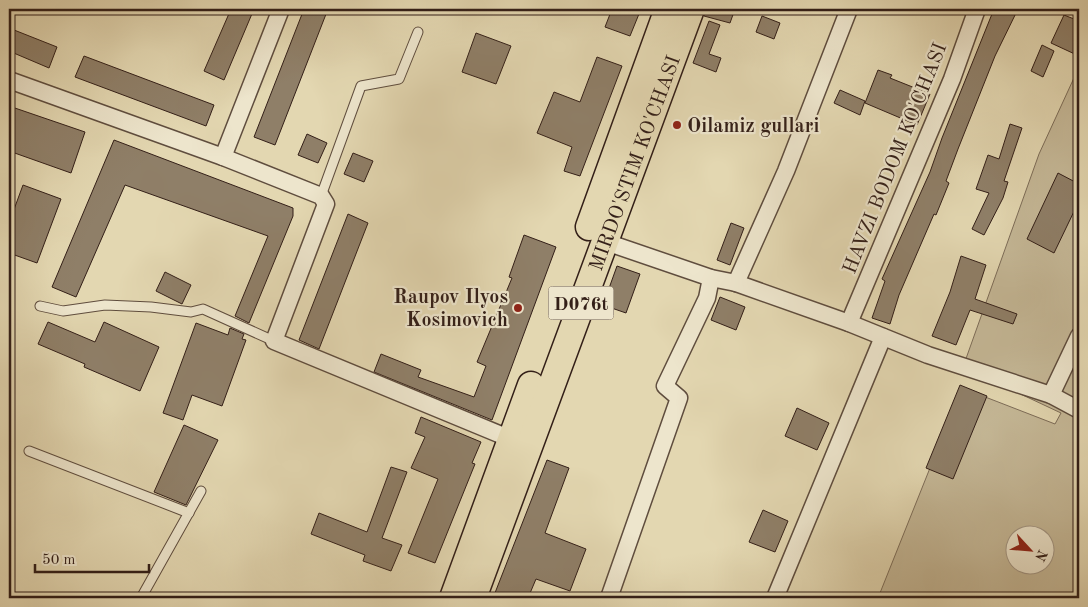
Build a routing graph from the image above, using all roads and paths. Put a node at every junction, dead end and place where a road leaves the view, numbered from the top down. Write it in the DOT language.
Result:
graph roads {
  1 [pos="281,9"];
  2 [pos="668,9"];
  3 [pos="691,9"];
  4 [pos="849,9"];
  5 [pos="977,9"];
  6 [pos="418,32"];
  7 [pos="9,80"];
  8 [pos="223,157"];
  9 [pos="321,196"];
  10 [pos="603,241"];
  11 [pos="710,278"];
  12 [pos="736,283"];
  13 [pos="40,306"];
  14 [pos="849,323"];
  15 [pos="1079,336"];
  16 [pos="883,337"];
  17 [pos="274,341"];
  18 [pos="1051,395"];
  19 [pos="1075,408"];
  20 [pos="511,439"];
  21 [pos="29,451"];
  22 [pos="1079,479"];
  23 [pos="201,491"];
  24 [pos="1079,492"];
  25 [pos="189,513"];
  26 [pos="141,598"];
  27 [pos="453,598"];
  28 [pos="473,598"];
  29 [pos="610,598"];
  30 [pos="775,598"];
  1 -- 8 [label="street"];
  2 -- 20 [label="main road, MIRDO'STIM KO'CHASI / D076t"];
  3 -- 10 [label="main road, MIRDO'STIM KO'CHASI / D076t"];
  4 -- 12 [label="street"];
  5 -- 14 [label="street, HAVZI BODOM KO'CHASI"];
  6 -- 9 [label="lane"];
  7 -- 8 [label="street"];
  8 -- 9 [label="street"];
  9 -- 17 [label="street"];
  10 -- 11 [label="street"];
  10 -- 28 [label="main road, MIRDO'STIM KO'CHASI / D076t"];
  11 -- 12 [label="street"];
  11 -- 29 [label="street"];
  12 -- 14 [label="street"];
  13 -- 17 [label="lane"];
  14 -- 16 [label="street"];
  15 -- 18 [label="street"];
  16 -- 18 [label="street"];
  16 -- 30 [label="street"];
  17 -- 20 [label="street"];
  18 -- 19 [label="street"];
  20 -- 27 [label="main road, MIRDO'STIM KO'CHASI / D076t"];
  21 -- 25 [label="lane"];
  22 -- 24 [label="path"];
  23 -- 25 [label="lane"];
  25 -- 26 [label="lane"];
}
